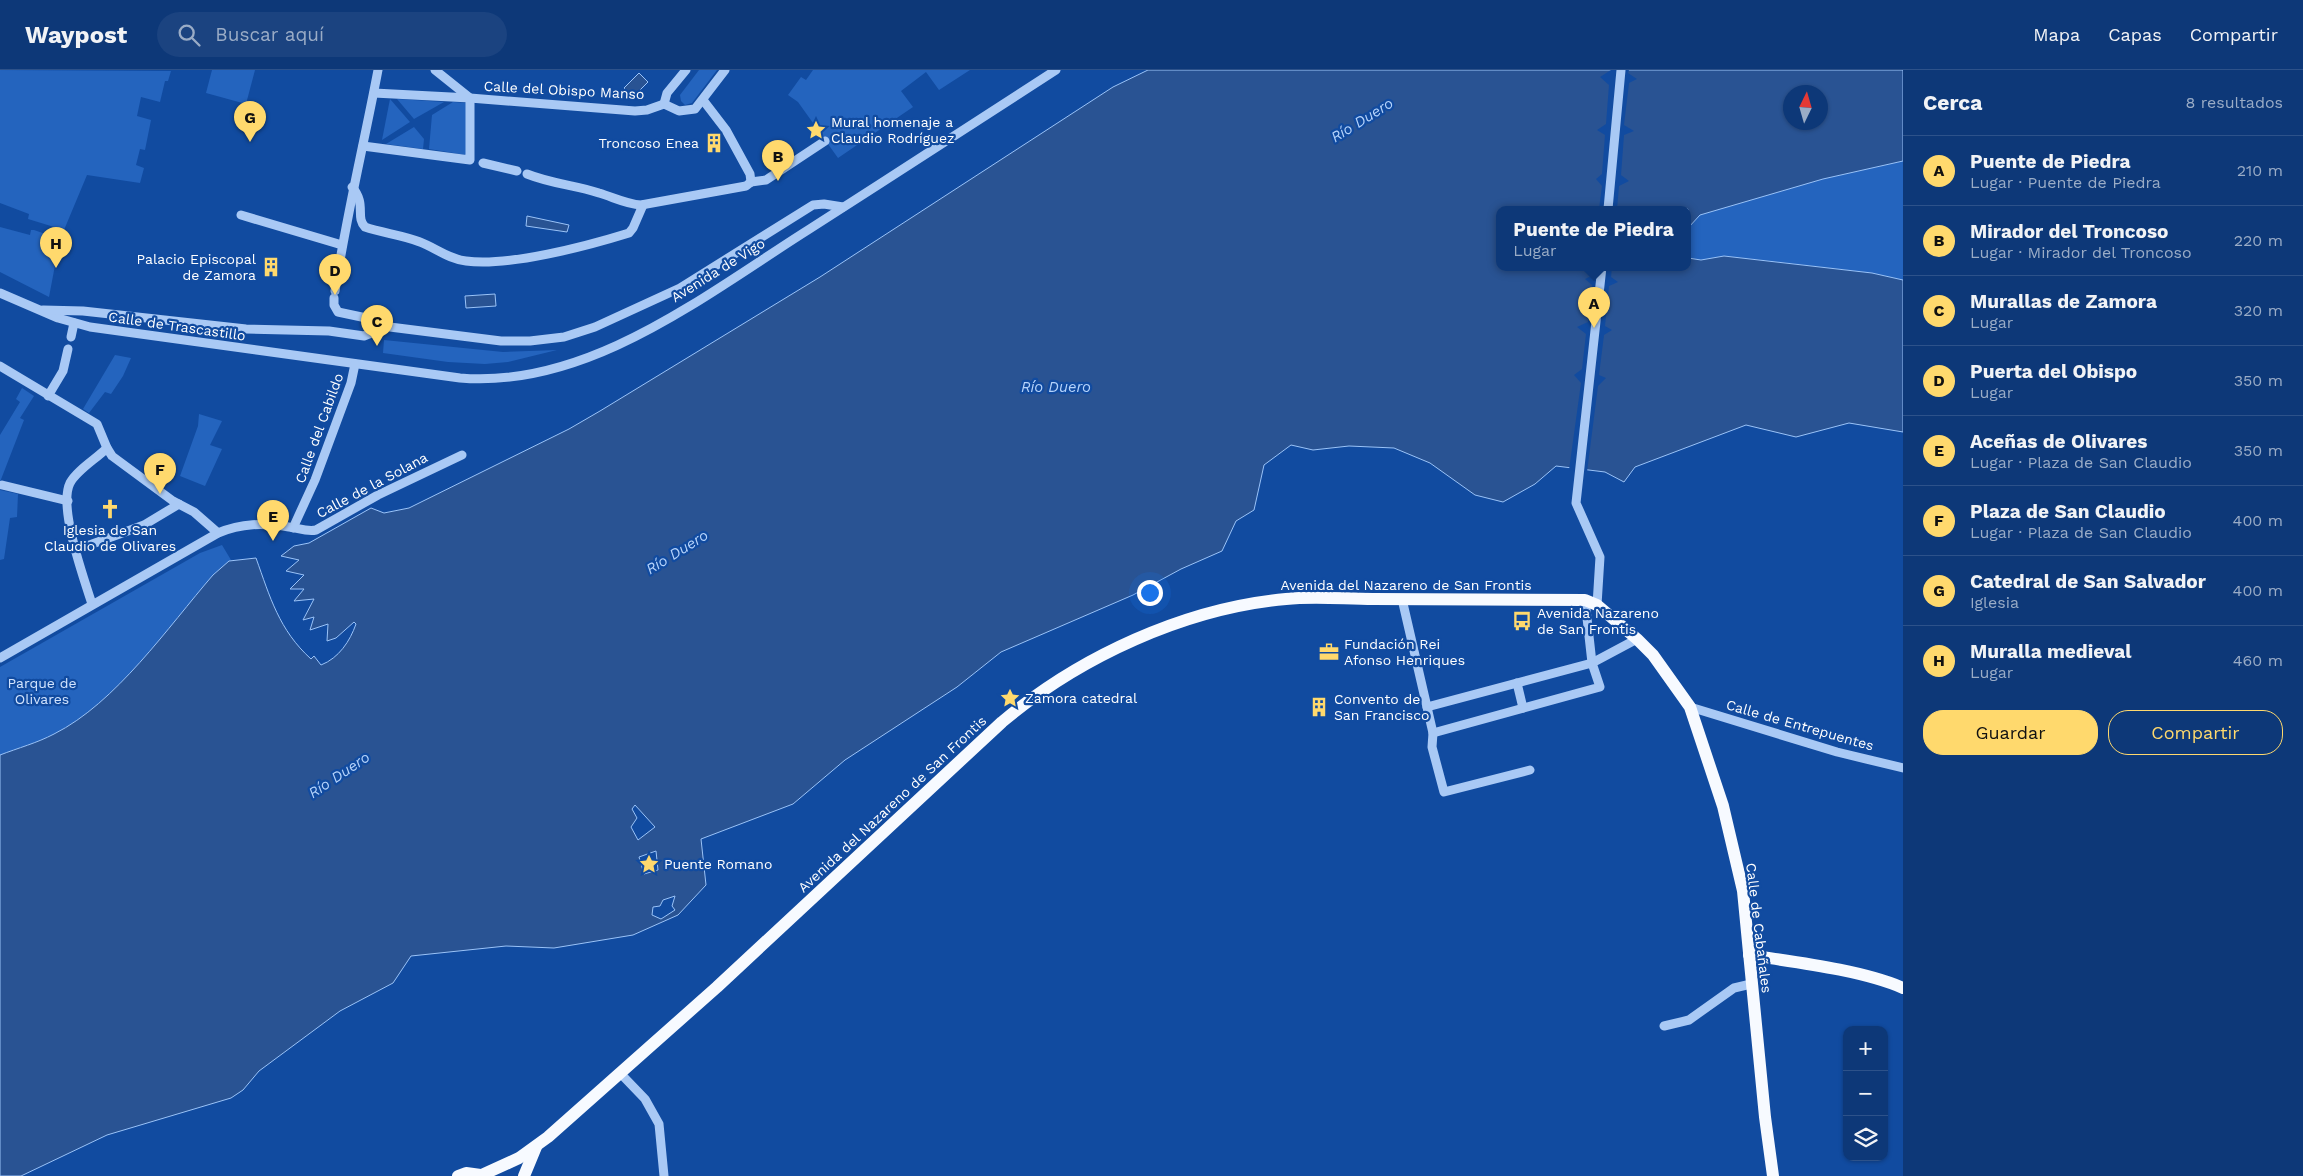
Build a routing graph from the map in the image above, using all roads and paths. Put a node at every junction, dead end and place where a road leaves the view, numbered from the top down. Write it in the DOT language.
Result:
graph roads {
  1 [pos="378,70"];
  2 [pos="435,70"];
  3 [pos="686,70"];
  4 [pos="725,70"];
  5 [pos="1056,70"];
  6 [pos="1621,70"];
  7 [pos="374,94"];
  8 [pos="472,98"];
  9 [pos="703,100"];
  10 [pos="664,104"];
  11 [pos="825,141"];
  12 [pos="363,146"];
  13 [pos="476,162"];
  14 [pos="517,170"];
  15 [pos="527,174"];
  16 [pos="751,182"];
  17 [pos="352,187"];
  18 [pos="643,205"];
  19 [pos="1608,206"];
  20 [pos="843,207"];
  21 [pos="241,214"];
  22 [pos="342,245"];
  23 [pos="1602,271"];
  24 [pos="0,293"];
  25 [pos="38,310"];
  26 [pos="74,323"];
  27 [pos="374,325"];
  28 [pos="71,337"];
  29 [pos="68,349"];
  30 [pos="355,364"];
  31 [pos="0,366"];
  32 [pos="48,396"];
  33 [pos="107,448"];
  34 [pos="462,455"];
  35 [pos="2,485"];
  36 [pos="68,501"];
  37 [pos="179,504"];
  38 [pos="293,528"];
  39 [pos="218,533"];
  40 [pos="76,550"];
  41 [pos="1402,599"];
  42 [pos="1585,600"];
  43 [pos="92,604"];
  44 [pos="1598,605"];
  45 [pos="1637,639"];
  46 [pos="0,658"];
  47 [pos="1592,663"];
  48 [pos="1517,683"];
  49 [pos="1427,707"];
  50 [pos="1690,707"];
  51 [pos="1523,708"];
  52 [pos="1433,733"];
  53 [pos="1903,768"];
  54 [pos="1530,770"];
  55 [pos="1749,955"];
  56 [pos="1751,984"];
  57 [pos="1899,985"];
  58 [pos="1664,1026"];
  59 [pos="620,1073"];
  60 [pos="538,1145"];
  61 [pos="486,1175"];
  62 [pos="458,1176"];
  63 [pos="524,1176"];
  64 [pos="664,1176"];
  65 [pos="1773,1176"];
  1 -- 7 [label="street"];
  2 -- 8 [label="street"];
  3 -- 10 [label="street"];
  4 -- 9 [label="street"];
  5 -- 20 [label="street, Avenida de Vigo"];
  6 -- 19 [label="street"];
  7 -- 8 [label="street, Calle del Obispo Manso"];
  7 -- 12 [label="street"];
  8 -- 10 [label="street, Calle del Obispo Manso"];
  8 -- 13 [label="street"];
  9 -- 10 [label="street"];
  9 -- 16 [label="street"];
  11 -- 16 [label="street"];
  12 -- 13 [label="street"];
  12 -- 17 [label="street"];
  13 -- 14 [label="street"];
  15 -- 18 [label="street"];
  16 -- 18 [label="street"];
  17 -- 18 [label="street"];
  17 -- 22 [label="street"];
  20 -- 27 [label="street"];
  20 -- 30 [label="street, Avenida de Vigo"];
  21 -- 22 [label="street"];
  22 -- 27 [label="street"];
  23 -- 44 [label="street"];
  24 -- 25 [label="street, Calle de Trascastillo"];
  25 -- 26 [label="street, Calle de Trascastillo"];
  25 -- 27 [label="street"];
  26 -- 28 [label="street"];
  26 -- 30 [label="street, Calle de Trascastillo"];
  29 -- 32 [label="street"];
  30 -- 38 [label="street, Calle del Cabildo"];
  31 -- 32 [label="street"];
  32 -- 33 [label="street"];
  33 -- 36 [label="street"];
  33 -- 37 [label="street"];
  34 -- 38 [label="street, Calle de la Solana"];
  35 -- 36 [label="street"];
  36 -- 40 [label="street"];
  37 -- 39 [label="street"];
  37 -- 40 [label="street"];
  38 -- 39 [label="street, Calle de la Solana"];
  39 -- 43 [label="street, Calle de la Solana"];
  40 -- 43 [label="street"];
  41 -- 42 [label="main road, Avenida del Nazareno de San Frontis"];
  41 -- 49 [label="street"];
  41 -- 59 [label="main road, Avenida del Nazareno de San Frontis"];
  42 -- 44 [label="main road, Avenida del Nazareno de San Frontis"];
  42 -- 47 [label="street"];
  43 -- 46 [label="street, Calle de la Solana"];
  44 -- 45 [label="main road, Calle de Cabañales"];
  45 -- 47 [label="street"];
  45 -- 50 [label="main road, Calle de Cabañales"];
  47 -- 48 [label="street"];
  47 -- 51 [label="street"];
  48 -- 49 [label="street"];
  48 -- 51 [label="street"];
  49 -- 52 [label="street"];
  50 -- 53 [label="street, Calle de Entrepuentes"];
  50 -- 55 [label="main road, Calle de Cabañales"];
  51 -- 52 [label="street"];
  52 -- 54 [label="street"];
  55 -- 56 [label="main road, Calle de Cabañales"];
  55 -- 57 [label="main road"];
  56 -- 58 [label="street"];
  56 -- 65 [label="main road, Calle de Cabañales"];
  59 -- 60 [label="main road, Avenida del Nazareno de San Frontis"];
  59 -- 64 [label="street"];
  60 -- 61 [label="main road, Avenida del Nazareno de San Frontis"];
  60 -- 63 [label="main road, Avenida del Nazareno de San Frontis"];
  61 -- 62 [label="main road"];
}
